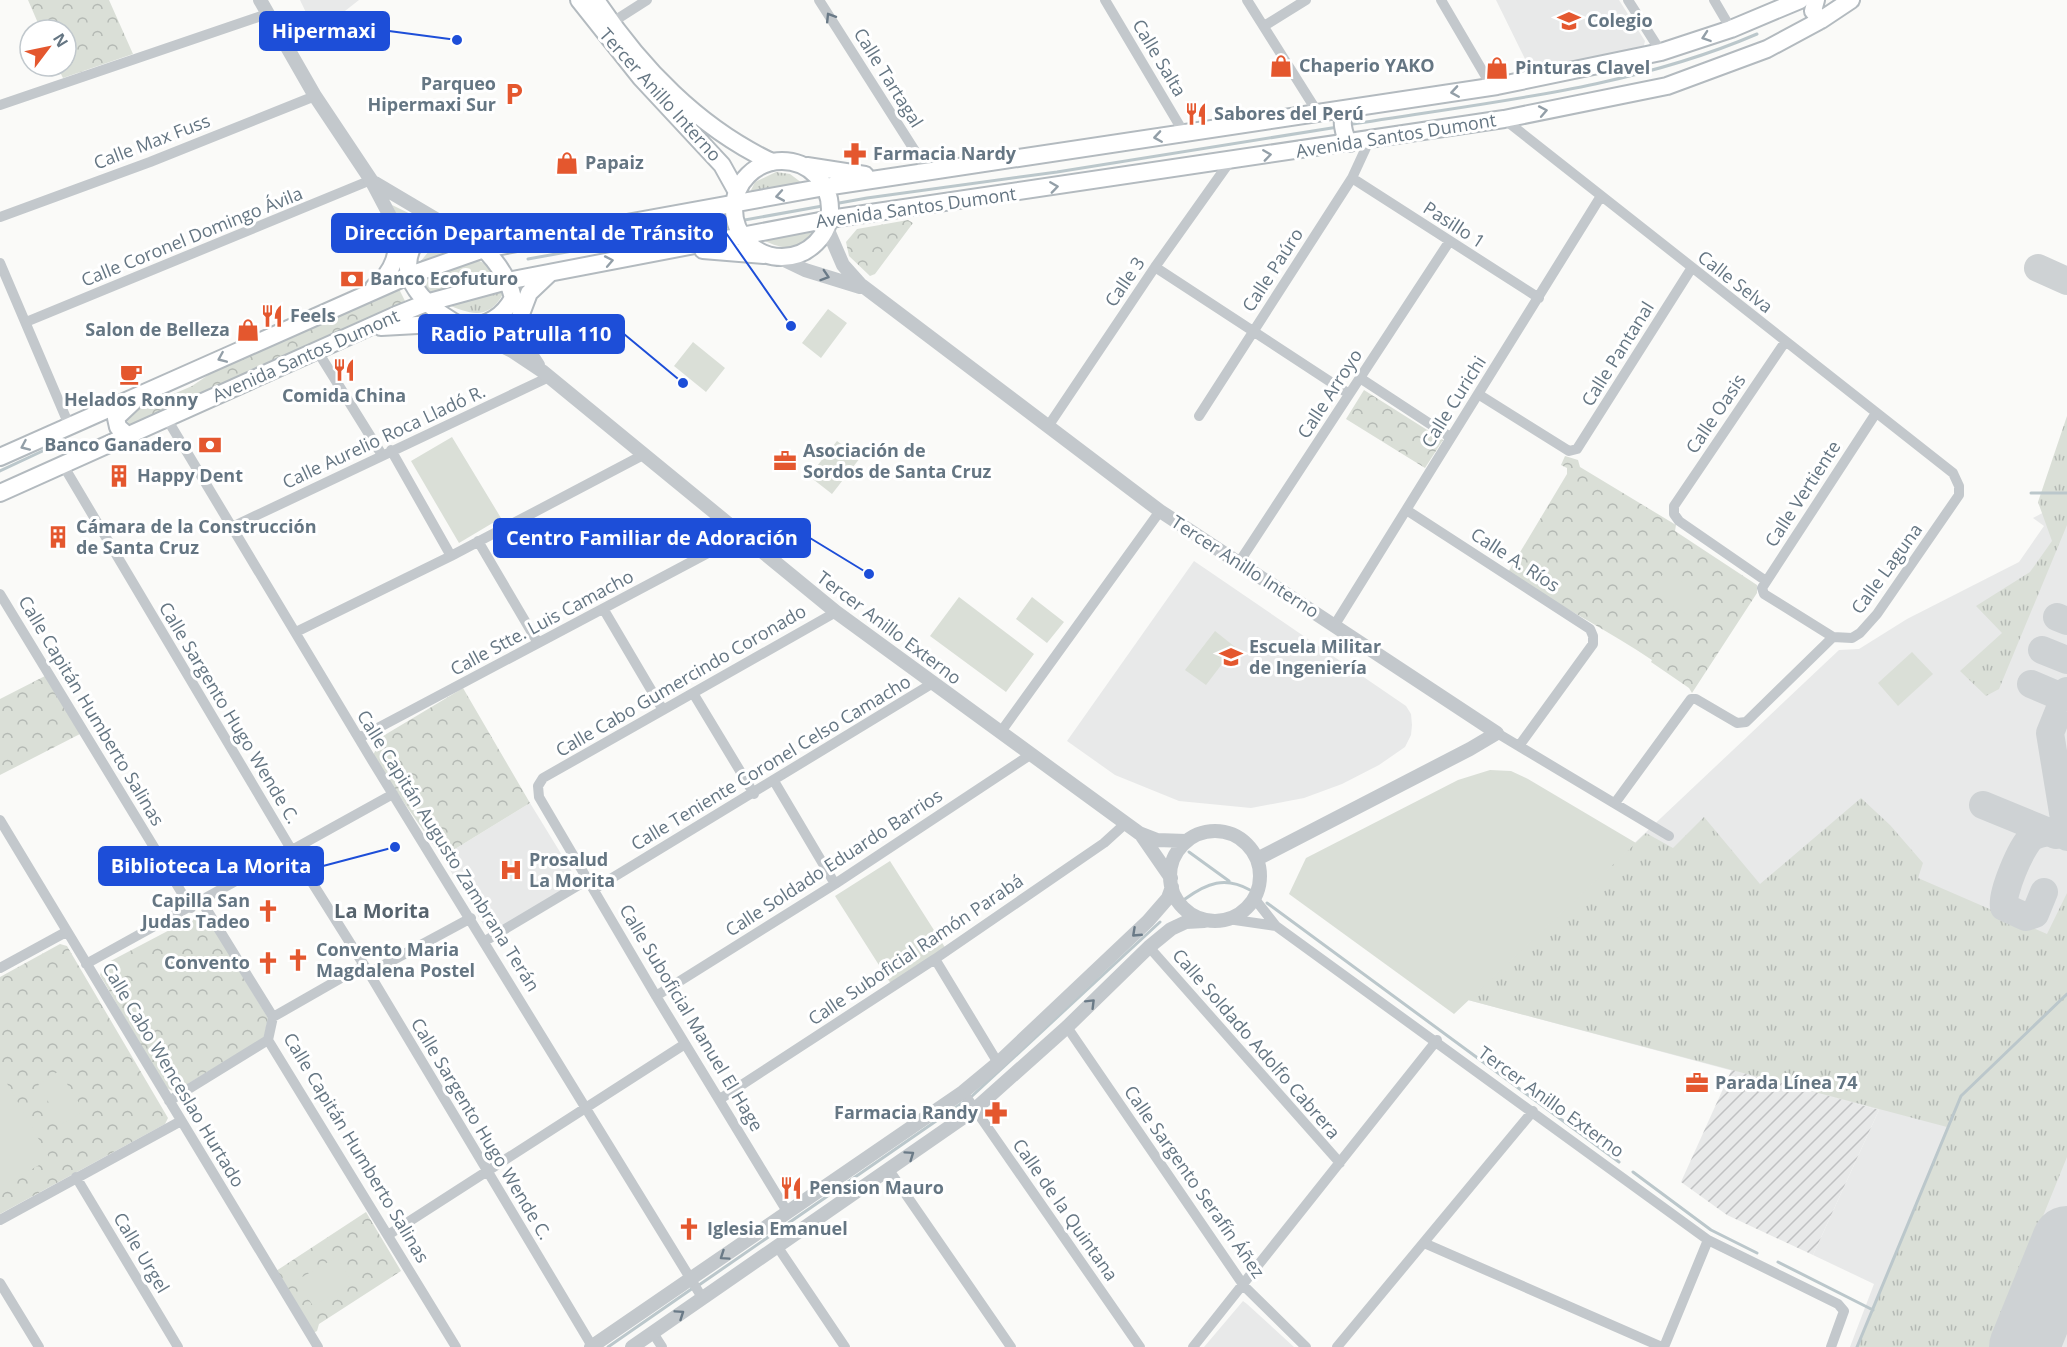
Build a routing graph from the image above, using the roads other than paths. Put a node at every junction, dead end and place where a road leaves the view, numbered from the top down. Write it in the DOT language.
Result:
graph roads {
  1 [pos="260,0"];
  2 [pos="647,0"];
  3 [pos="819,0"];
  4 [pos="1105,0"];
  5 [pos="1247,0"];
  6 [pos="1306,0"];
  7 [pos="1441,0"];
  8 [pos="1628,0"];
  9 [pos="1714,0"];
  10 [pos="1816,0"];
  11 [pos="1851,0"];
  12 [pos="586,2"];
  13 [pos="1796,2"];
  14 [pos="267,14"];
  15 [pos="1821,20"];
  16 [pos="611,23"];
  17 [pos="1264,27"];
  18 [pos="1731,29"];
  19 [pos="1767,49"];
  20 [pos="1661,52"];
  21 [pos="1492,87"];
  22 [pos="315,96"];
  23 [pos="662,102"];
  24 [pos="0,105"];
  25 [pos="1318,113"];
  26 [pos="1344,113"];
  27 [pos="1504,119"];
  28 [pos="714,129"];
  29 [pos="1184,133"];
  30 [pos="1347,139"];
  31 [pos="1371,140"];
  32 [pos="1231,160"];
  33 [pos="772,162"];
  34 [pos="796,163"];
  35 [pos="929,173"];
  36 [pos="893,178"];
  37 [pos="1352,178"];
  38 [pos="371,180"];
  39 [pos="1601,196"];
  40 [pos="735,202"];
  41 [pos="828,208"];
  42 [pos="0,217"];
  43 [pos="397,227"];
  44 [pos="456,229"];
  45 [pos="741,234"];
  46 [pos="527,240"];
  47 [pos="1449,242"];
  48 [pos="675,248"];
  49 [pos="487,252"];
  50 [pos="409,256"];
  51 [pos="776,257"];
  52 [pos="0,263"];
  53 [pos="1155,267"];
  54 [pos="1691,268"];
  55 [pos="552,272"];
  56 [pos="410,275"];
  57 [pos="505,277"];
  58 [pos="871,291"];
  59 [pos="364,295"];
  60 [pos="513,298"];
  61 [pos="1539,298"];
  62 [pos="426,303"];
  63 [pos="26,322"];
  64 [pos="518,322"];
  65 [pos="460,326"];
  66 [pos="366,329"];
  67 [pos="1252,332"];
  68 [pos="1785,342"];
  69 [pos="318,352"];
  70 [pos="546,374"];
  71 [pos="1360,378"];
  72 [pos="150,388"];
  73 [pos="1349,394"];
  74 [pos="1478,394"];
  75 [pos="99,412"];
  76 [pos="1876,412"];
  77 [pos="1199,416"];
  78 [pos="166,419"];
  79 [pos="69,425"];
  80 [pos="1049,425"];
  81 [pos="127,435"];
  82 [pos="1450,437"];
  83 [pos="387,453"];
  84 [pos="81,456"];
  85 [pos="643,456"];
  86 [pos="0,457"];
  87 [pos="63,465"];
  88 [pos="1948,468"];
  89 [pos="0,493"];
  90 [pos="1160,511"];
  91 [pos="1408,511"];
  92 [pos="232,527"];
  93 [pos="740,536"];
  94 [pos="478,541"];
  95 [pos="451,556"];
  96 [pos="1238,564"];
  97 [pos="1766,581"];
  98 [pos="0,594"];
  99 [pos="604,610"];
  100 [pos="836,612"];
  101 [pos="1334,626"];
  102 [pos="296,632"];
  103 [pos="1833,637"];
  104 [pos="538,643"];
  105 [pos="933,683"];
  106 [pos="693,693"];
  107 [pos="663,710"];
  108 [pos="1497,732"];
  109 [pos="1000,733"];
  110 [pos="359,738"];
  111 [pos="1519,746"];
  112 [pos="1029,755"];
  113 [pos="543,778"];
  114 [pos="774,781"];
  115 [pos="393,794"];
  116 [pos="754,794"];
  117 [pos="1616,803"];
  118 [pos="0,820"];
  119 [pos="1126,823"];
  120 [pos="1139,833"];
  121 [pos="1669,836"];
  122 [pos="1186,841"];
  123 [pos="291,849"];
  124 [pos="1257,859"];
  125 [pos="1171,883"];
  126 [pos="591,884"];
  127 [pos="835,884"];
  128 [pos="1254,898"];
  129 [pos="202,902"];
  130 [pos="191,908"];
  131 [pos="471,918"];
  132 [pos="1228,919"];
  133 [pos="1204,921"];
  134 [pos="1276,926"];
  135 [pos="66,932"];
  136 [pos="484,941"];
  137 [pos="1149,947"];
  138 [pos="935,959"];
  139 [pos="86,964"];
  140 [pos="0,968"];
  141 [pos="366,969"];
  142 [pos="656,996"];
  143 [pos="273,1017"];
  144 [pos="1067,1027"];
  145 [pos="268,1040"];
  146 [pos="1437,1040"];
  147 [pos="686,1044"];
  148 [pos="998,1063"];
  149 [pos="720,1099"];
  150 [pos="968,1100"];
  151 [pos="169,1101"];
  152 [pos="585,1107"];
  153 [pos="1533,1111"];
  154 [pos="181,1121"];
  155 [pos="1340,1163"];
  156 [pos="889,1170"];
  157 [pos="487,1172"];
  158 [pos="76,1177"];
  159 [pos="788,1213"];
  160 [pos="0,1220"];
  161 [pos="388,1234"];
  162 [pos="1708,1240"];
  163 [pos="1424,1243"];
  164 [pos="777,1246"];
  165 [pos="0,1283"];
  166 [pos="1244,1286"];
  167 [pos="696,1288"];
  168 [pos="653,1333"];
  169 [pos="1343,1346"];
  170 [pos="39,1347"];
  171 [pos="178,1347"];
  172 [pos="318,1347"];
  173 [pos="456,1347"];
  174 [pos="592,1347"];
  175 [pos="632,1347"];
  176 [pos="662,1347"];
  177 [pos="845,1347"];
  178 [pos="1011,1347"];
  179 [pos="1140,1347"];
  180 [pos="1193,1347"];
  181 [pos="1306,1347"];
  182 [pos="1663,1347"];
  183 [pos="1831,1347"];
  1 -- 14 [label="street"];
  2 -- 16 [label="street"];
  35 -- 3 [label="street, Calle Tartagal, one-way"];
  4 -- 29 [label="street, Calle Salta"];
  5 -- 17 [label="street"];
  6 -- 17 [label="street"];
  7 -- 21 [label="street"];
  8 -- 20 [label="street"];
  9 -- 18 [label="street"];
  10 -- 15 [label="main road"];
  11 -- 15 [label="main road, Avenida Santos Dumont"];
  12 -- 16 [label="main road, Tercer Anillo Interno"];
  12 -- 23 [label="main road, Tercer Anillo Interno"];
  13 -- 18 [label="main road, Avenida Santos Dumont"];
  13 -- 19 [label="main road"];
  14 -- 22 [label="street"];
  14 -- 24 [label="street"];
  15 -- 19 [label="main road, Avenida Santos Dumont"];
  16 -- 28 [label="main road, Tercer Anillo Interno"];
  17 -- 25 [label="street"];
  18 -- 20 [label="main road, Avenida Santos Dumont, one-way"];
  27 -- 19 [label="main road, Avenida Santos Dumont, one-way"];
  20 -- 21 [label="main road, Avenida Santos Dumont"];
  21 -- 26 [label="main road, Avenida Santos Dumont, one-way"];
  22 -- 38 [label="street"];
  22 -- 42 [label="street, Calle Max Fuss"];
  23 -- 28 [label="main road"];
  23 -- 40 [label="main road, Tercer Anillo Interno"];
  25 -- 26 [label="main road, Avenida Santos Dumont"];
  25 -- 29 [label="main road, Avenida Santos Dumont"];
  26 -- 30 [label="main road"];
  27 -- 31 [label="main road, Avenida Santos Dumont"];
  27 -- 39 [label="street, Calle Selva"];
  28 -- 33 [label="main road, Tercer Anillo Interno"];
  29 -- 35 [label="main road, Avenida Santos Dumont, one-way"];
  30 -- 31 [label="main road, Avenida Santos Dumont"];
  32 -- 30 [label="main road, Avenida Santos Dumont, one-way"];
  31 -- 37 [label="street, Calle Paúro"];
  41 -- 32 [label="main road, Avenida Santos Dumont, one-way"];
  32 -- 53 [label="street, Calle 3"];
  33 -- 34 [label="main road"];
  33 -- 40 [label="main road"];
  34 -- 36 [label="main road"];
  34 -- 41 [label="main road"];
  35 -- 36 [label="main road, Avenida Santos Dumont"];
  36 -- 41 [label="main road, Avenida Santos Dumont"];
  37 -- 47 [label="street, Pasillo 1"];
  37 -- 67 [label="street, Calle Paúro"];
  38 -- 43 [label="street"];
  38 -- 44 [label="street"];
  38 -- 63 [label="street, Calle Coronel Domingo Ávila"];
  39 -- 54 [label="street, Calle Selva"];
  39 -- 61 [label="street, Calle Curichi"];
  41 -- 40 [label="main road, Avenida Santos Dumont, one-way"];
  40 -- 45 [label="main road, Tercer Anillo Interno"];
  40 -- 46 [label="main road, Avenida Santos Dumont"];
  41 -- 45 [label="main road, Avenida Santos Dumont"];
  41 -- 51 [label="main road"];
  41 -- 58 [label="street, Tercer Anillo Interno"];
  43 -- 50 [label="street"];
  43 -- 59 [label="main road"];
  44 -- 46 [label="main road"];
  44 -- 49 [label="main road"];
  44 -- 50 [label="main road"];
  45 -- 48 [label="main road, Avenida Santos Dumont"];
  45 -- 51 [label="main road"];
  46 -- 49 [label="main road, Avenida Santos Dumont"];
  47 -- 61 [label="street, Pasillo 1"];
  47 -- 71 [label="street, Calle Arroyo"];
  48 -- 51 [label="main road"];
  55 -- 48 [label="main road, Avenida Santos Dumont, one-way"];
  49 -- 56 [label="main road, Avenida Santos Dumont"];
  49 -- 57 [label="main road"];
  50 -- 56 [label="main road"];
  51 -- 58 [label="street, Tercer Anillo Interno, one-way"];
  52 -- 63 [label="street"];
  53 -- 67 [label="street"];
  53 -- 80 [label="street, Calle 3"];
  54 -- 68 [label="street, Calle Selva"];
  54 -- 74 [label="street, Calle Pantanal"];
  55 -- 57 [label="main road, Avenida Santos Dumont"];
  55 -- 64 [label="main road"];
  56 -- 59 [label="main road, Avenida Santos Dumont"];
  56 -- 62 [label="main road"];
  57 -- 60 [label="main road"];
  57 -- 62 [label="main road, Avenida Santos Dumont"];
  58 -- 80 [label="street, Tercer Anillo Interno"];
  59 -- 72 [label="main road, Avenida Santos Dumont, one-way"];
  60 -- 64 [label="street, Tercer Anillo Externo"];
  60 -- 65 [label="main road"];
  61 -- 74 [label="street, Calle Curichi"];
  62 -- 65 [label="main road"];
  62 -- 66 [label="main road, Avenida Santos Dumont"];
  63 -- 79 [label="street"];
  64 -- 70 [label="street, Tercer Anillo Externo"];
  65 -- 66 [label="main road"];
  65 -- 70 [label="street, Tercer Anillo Externo"];
  66 -- 69 [label="main road, Avenida Santos Dumont"];
  67 -- 73 [label="street"];
  67 -- 77 [label="street, Calle Paúro"];
  68 -- 76 [label="street, Calle Selva"];
  68 -- 97 [label="street, Calle Oasis"];
  69 -- 78 [label="main road, Avenida Santos Dumont"];
  69 -- 83 [label="street"];
  70 -- 83 [label="street, Calle Aurelio Roca Lladó R."];
  70 -- 85 [label="street, Tercer Anillo Externo"];
  71 -- 73 [label="street, Calle Arroyo"];
  71 -- 82 [label="street"];
  72 -- 75 [label="main road, Avenida Santos Dumont"];
  72 -- 81 [label="main road"];
  73 -- 96 [label="street, Calle Arroyo"];
  74 -- 82 [label="street, Calle Curichi"];
  75 -- 79 [label="main road, Avenida Santos Dumont"];
  75 -- 84 [label="main road"];
  76 -- 88 [label="street, Calle Selva"];
  76 -- 97 [label="street, Calle Vertiente"];
  78 -- 81 [label="main road, Avenida Santos Dumont"];
  78 -- 92 [label="street, Calle Capitán Augusto Zambrana Terán"];
  79 -- 86 [label="main road, Avenida Santos Dumont, one-way"];
  80 -- 90 [label="street, Tercer Anillo Interno"];
  81 -- 84 [label="main road, Avenida Santos Dumont"];
  82 -- 91 [label="street, Calle Curichi"];
  83 -- 92 [label="street, Calle Aurelio Roca Lladó R."];
  83 -- 95 [label="street"];
  84 -- 87 [label="main road, Avenida Santos Dumont"];
  85 -- 93 [label="street, Tercer Anillo Externo"];
  85 -- 94 [label="street"];
  87 -- 89 [label="main road, Avenida Santos Dumont"];
  87 -- 123 [label="street, Calle Sargento Hugo Wende C."];
  88 -- 103 [label="street, Calle Laguna"];
  90 -- 96 [label="street, Tercer Anillo Interno"];
  90 -- 109 [label="street"];
  91 -- 101 [label="street, Calle Curichi"];
  91 -- 111 [label="street, Calle A. Ríos"];
  92 -- 102 [label="street, Calle Capitán Augusto Zambrana Terán"];
  93 -- 99 [label="street, Calle Stte. Luis Camacho"];
  93 -- 100 [label="street, Tercer Anillo Externo"];
  94 -- 95 [label="street"];
  94 -- 104 [label="street"];
  95 -- 102 [label="street"];
  96 -- 101 [label="street, Tercer Anillo Interno"];
  97 -- 103 [label="street, Calle Vertiente"];
  98 -- 130 [label="street, Calle Capitán Humberto Salinas"];
  99 -- 104 [label="street, Calle Stte. Luis Camacho"];
  99 -- 107 [label="street"];
  100 -- 105 [label="street, Tercer Anillo Externo"];
  100 -- 106 [label="street, Calle Cabo Gumercindo Coronado"];
  101 -- 108 [label="street, Tercer Anillo Interno"];
  102 -- 110 [label="street, Calle Capitán Augusto Zambrana Terán"];
  103 -- 117 [label="street"];
  104 -- 110 [label="street, Calle Stte. Luis Camacho"];
  105 -- 109 [label="street, Tercer Anillo Externo"];
  105 -- 114 [label="street, Calle Teniente Coronel Celso Camacho"];
  106 -- 107 [label="street, Calle Cabo Gumercindo Coronado"];
  106 -- 116 [label="street"];
  107 -- 113 [label="street, Calle Cabo Gumercindo Coronado"];
  108 -- 111 [label="street, Tercer Anillo Interno"];
  108 -- 124 [label="street"];
  109 -- 112 [label="street, Tercer Anillo Externo"];
  110 -- 115 [label="street, Calle Capitán Augusto Zambrana Terán"];
  111 -- 117 [label="street, Tercer Anillo Interno"];
  112 -- 119 [label="street, Tercer Anillo Externo"];
  112 -- 127 [label="street, Calle Soldado Eduardo Barrios"];
  113 -- 126 [label="street, Calle Suboficial Manuel El Hage"];
  114 -- 116 [label="street, Calle Teniente Coronel Celso Camacho"];
  114 -- 127 [label="street"];
  115 -- 123 [label="street"];
  115 -- 131 [label="street, Calle Capitán Augusto Zambrana Terán"];
  116 -- 126 [label="street, Calle Teniente Coronel Celso Camacho"];
  117 -- 121 [label="street, Tercer Anillo Interno"];
  118 -- 135 [label="street, Calle Cabo Wenceslao Hurtado"];
  119 -- 120 [label="street, Tercer Anillo Externo"];
  119 -- 138 [label="street, Calle Suboficial Ramón Parabá"];
  120 -- 122 [label="street, Tercer Anillo Externo"];
  120 -- 125 [label="street, Tercer Anillo Externo"];
  122 -- 124 [label="street"];
  122 -- 125 [label="street"];
  123 -- 129 [label="street"];
  123 -- 141 [label="street, Calle Sargento Hugo Wende C."];
  124 -- 128 [label="street"];
  125 -- 133 [label="street"];
  125 -- 148 [label="street, one-way"];
  126 -- 136 [label="street, Calle Teniente Coronel Celso Camacho"];
  126 -- 142 [label="street, Calle Suboficial Manuel El Hage"];
  127 -- 142 [label="street, Calle Soldado Eduardo Barrios"];
  128 -- 132 [label="street"];
  128 -- 134 [label="street, Tercer Anillo Externo"];
  129 -- 130 [label="street"];
  129 -- 143 [label="street, Calle Capitán Humberto Salinas"];
  130 -- 139 [label="street"];
  131 -- 136 [label="street, Calle Capitán Augusto Zambrana Terán"];
  131 -- 141 [label="street"];
  132 -- 133 [label="street"];
  132 -- 134 [label="street"];
  133 -- 137 [label="street"];
  134 -- 146 [label="street, Tercer Anillo Externo"];
  135 -- 139 [label="street, Calle Cabo Wenceslao Hurtado"];
  135 -- 140 [label="street"];
  136 -- 152 [label="street, Calle Capitán Augusto Zambrana Terán"];
  144 -- 137 [label="street, one-way"];
  137 -- 155 [label="street, Calle Soldado Adolfo Cabrera"];
  138 -- 148 [label="street"];
  138 -- 149 [label="street, Calle Suboficial Ramón Parabá"];
  139 -- 151 [label="street, Calle Cabo Wenceslao Hurtado"];
  141 -- 143 [label="street"];
  141 -- 157 [label="street, Calle Sargento Hugo Wende C."];
  142 -- 147 [label="street, Calle Suboficial Manuel El Hage"];
  143 -- 145 [label="street, Calle Capitán Humberto Salinas"];
  144 -- 150 [label="street"];
  144 -- 166 [label="street, Calle Sargento Serafín Áñez"];
  145 -- 151 [label="street"];
  145 -- 161 [label="street, Calle Capitán Humberto Salinas"];
  146 -- 153 [label="street, Tercer Anillo Externo"];
  146 -- 155 [label="street"];
  147 -- 149 [label="street, Calle Suboficial Manuel El Hage"];
  147 -- 152 [label="street"];
  148 -- 150 [label="street"];
  149 -- 159 [label="street, Calle Suboficial Manuel El Hage"];
  156 -- 150 [label="street, one-way"];
  150 -- 159 [label="street"];
  150 -- 179 [label="street, Calle de la Quintana"];
  151 -- 154 [label="street, Calle Cabo Wenceslao Hurtado"];
  152 -- 157 [label="street"];
  152 -- 167 [label="street, Calle Capitán Augusto Zambrana Terán"];
  153 -- 162 [label="street, Tercer Anillo Externo"];
  153 -- 163 [label="street"];
  154 -- 158 [label="street"];
  154 -- 172 [label="street, Calle Cabo Wenceslao Hurtado"];
  155 -- 166 [label="street"];
  156 -- 164 [label="street"];
  156 -- 178 [label="street"];
  157 -- 161 [label="street"];
  157 -- 174 [label="street, Calle Sargento Hugo Wende C."];
  158 -- 160 [label="street"];
  158 -- 171 [label="street, Calle Urgel"];
  159 -- 167 [label="street, one-way"];
  161 -- 173 [label="street, Calle Capitán Humberto Salinas"];
  162 -- 182 [label="street"];
  162 -- 183 [label="street, Tercer Anillo Externo"];
  163 -- 169 [label="street"];
  163 -- 182 [label="street"];
  164 -- 167 [label="street"];
  164 -- 177 [label="street"];
  165 -- 170 [label="street"];
  166 -- 180 [label="street"];
  166 -- 181 [label="street, Calle Sargento Serafín Áñez"];
  168 -- 167 [label="street, one-way"];
  167 -- 174 [label="street"];
  168 -- 175 [label="street"];
  168 -- 176 [label="street"];
}
